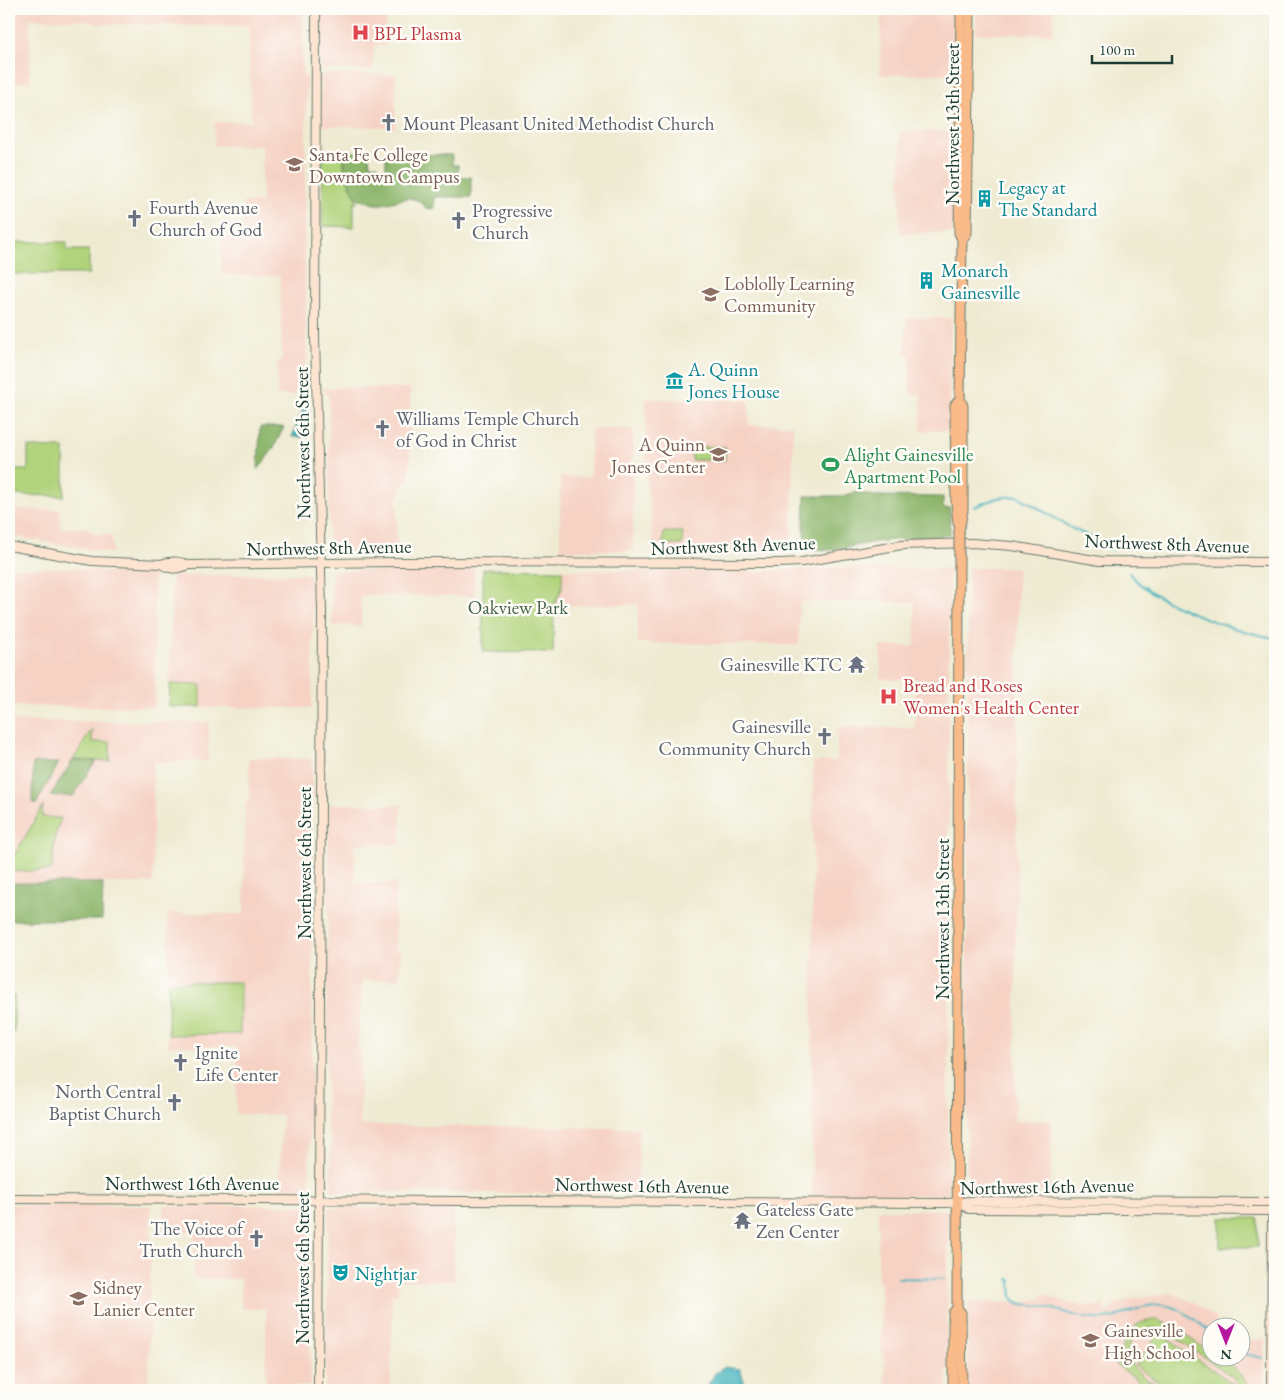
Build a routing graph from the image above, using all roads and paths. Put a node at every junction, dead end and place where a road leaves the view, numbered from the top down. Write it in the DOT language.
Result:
graph roads {
  1 [pos="316,9"];
  2 [pos="961,9"];
  3 [pos="970,9"];
  4 [pos="962,239"];
  5 [pos="9,546"];
  6 [pos="1275,562"];
  7 [pos="320,564"];
  8 [pos="9,1199"];
  9 [pos="319,1199"];
  10 [pos="1116,1201"];
  11 [pos="1174,1201"];
  12 [pos="1275,1202"];
  13 [pos="958,1203"];
  14 [pos="1114,1210"];
  15 [pos="1173,1210"];
  16 [pos="1275,1211"];
  17 [pos="957,1308"];
  18 [pos="953,1354"];
  19 [pos="318,1390"];
  20 [pos="952,1390"];
  21 [pos="957,1390"];
  22 [pos="962,1390"];
  23 [pos="1271,1390"];
  1 -- 7 [label="street, Northwest 6th Street"];
  2 -- 4 [label="main road, Northwest 13th Street"];
  3 -- 4 [label="main road, Northwest 13th Street"];
  4 -- 13 [label="main road, Northwest 13th Street, bridge"];
  5 -- 7 [label="street, Northwest 8th Avenue"];
  6 -- 7 [label="street, Northwest 8th Avenue"];
  7 -- 9 [label="street, Northwest 6th Street"];
  8 -- 9 [label="street, Northwest 16th Avenue"];
  9 -- 13 [label="street, Northwest 16th Avenue"];
  9 -- 19 [label="street, Northwest 6th Street"];
  10 -- 11 [label="street, Northwest 16th Avenue"];
  10 -- 13 [label="street, Northwest 16th Avenue"];
  10 -- 14 [label="street"];
  11 -- 12 [label="street, Northwest 16th Avenue"];
  11 -- 15 [label="street"];
  12 -- 16 [label="street"];
  13 -- 14 [label="street, Northwest 16th Avenue"];
  13 -- 17 [label="main road, Northwest 13th Street"];
  14 -- 15 [label="street, Northwest 16th Avenue"];
  15 -- 16 [label="street, Northwest 16th Avenue"];
  16 -- 23 [label="street"];
  17 -- 18 [label="main road, Northwest 13th Street"];
  17 -- 22 [label="main road, Northwest 13th Street"];
  18 -- 20 [label="main road, Northwest 13th Street"];
  18 -- 21 [label="main road"];
}
